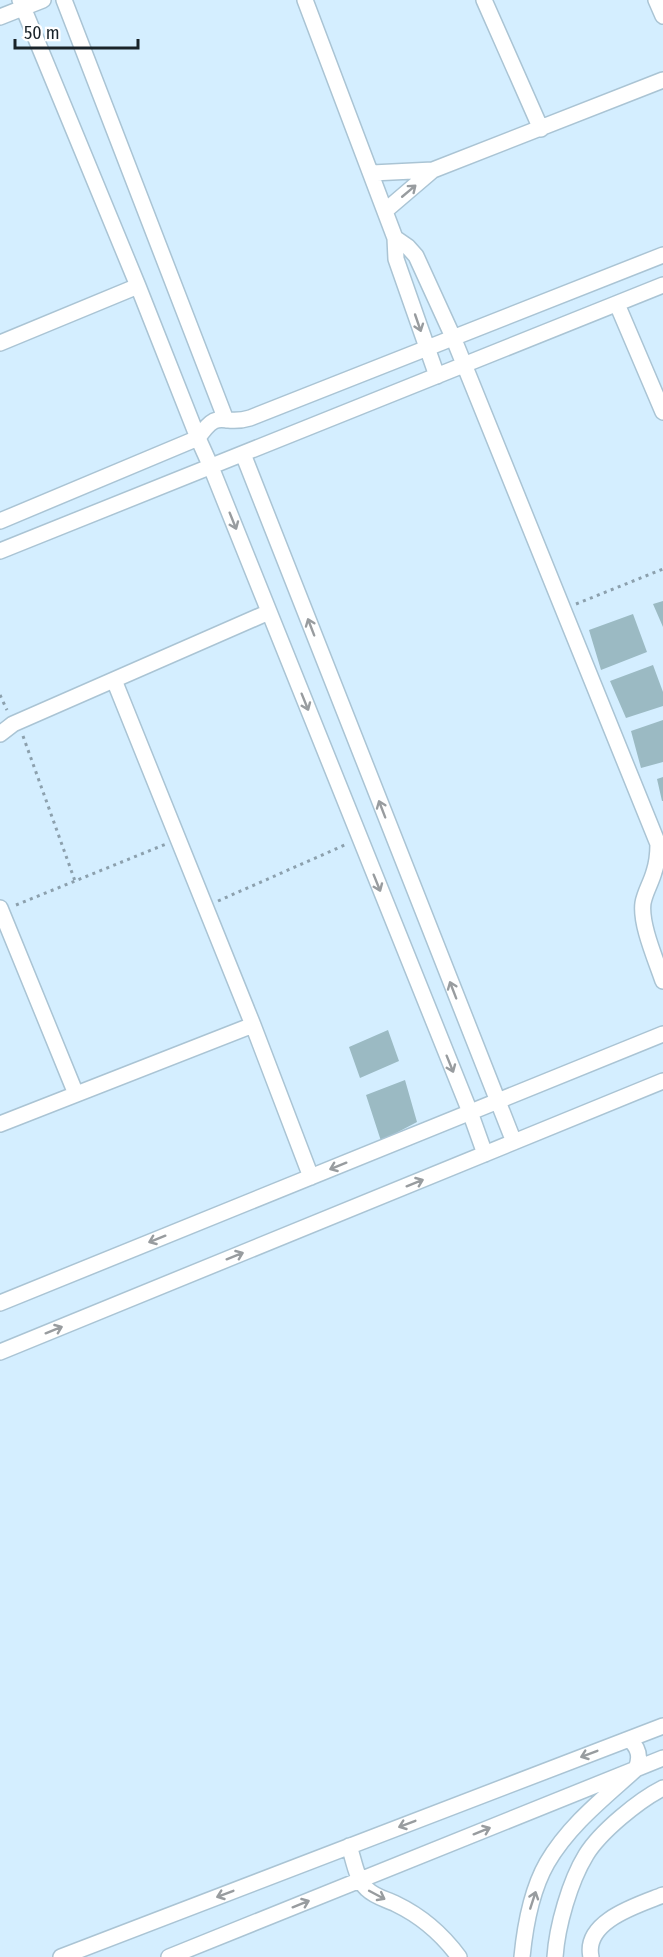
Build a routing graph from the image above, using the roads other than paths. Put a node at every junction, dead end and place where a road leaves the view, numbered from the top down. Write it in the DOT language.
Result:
graph roads {
  1 [pos="43,0"];
  2 [pos="64,0"];
  3 [pos="305,0"];
  4 [pos="484,0"];
  5 [pos="656,0"];
  6 [pos="22,4"];
  7 [pos="663,16"];
  8 [pos="0,17"];
  9 [pos="663,80"];
  10 [pos="541,129"];
  11 [pos="433,170"];
  12 [pos="372,173"];
  13 [pos="386,211"];
  14 [pos="395,238"];
  15 [pos="663,255"];
  16 [pos="663,285"];
  17 [pos="138,286"];
  18 [pos="617,303"];
  19 [pos="453,337"];
  20 [pos="0,343"];
  21 [pos="427,348"];
  22 [pos="464,365"];
  23 [pos="437,376"];
  24 [pos="663,412"];
  25 [pos="226,420"];
  26 [pos="198,438"];
  27 [pos="243,454"];
  28 [pos="211,467"];
  29 [pos="0,521"];
  30 [pos="0,551"];
  31 [pos="269,612"];
  32 [pos="114,680"];
  33 [pos="0,734"];
  34 [pos="661,843"];
  35 [pos="1,909"];
  36 [pos="663,981"];
  37 [pos="253,1025"];
  38 [pos="663,1034"];
  39 [pos="663,1081"];
  40 [pos="76,1094"];
  41 [pos="497,1101"];
  42 [pos="470,1112"];
  43 [pos="0,1124"];
  44 [pos="514,1142"];
  45 [pos="485,1154"];
  46 [pos="310,1177"];
  47 [pos="0,1303"];
  48 [pos="0,1352"];
  49 [pos="663,1726"];
  50 [pos="629,1739"];
  51 [pos="663,1758"];
  52 [pos="636,1769"];
  53 [pos="663,1788"];
  54 [pos="349,1846"];
  55 [pos="360,1880"];
  56 [pos="663,1895"];
  57 [pos="61,1957"];
  58 [pos="169,1957"];
  59 [pos="459,1957"];
  60 [pos="522,1957"];
  61 [pos="555,1957"];
  62 [pos="591,1957"];
  1 -- 6 [label="street"];
  2 -- 25 [label="street"];
  3 -- 12 [label="street"];
  4 -- 10 [label="street"];
  5 -- 7 [label="street"];
  6 -- 8 [label="street"];
  6 -- 17 [label="street"];
  9 -- 10 [label="street"];
  10 -- 11 [label="street"];
  11 -- 12 [label="street"];
  13 -- 11 [label="street, one-way"];
  12 -- 13 [label="street"];
  13 -- 14 [label="street"];
  14 -- 19 [label="street"];
  14 -- 21 [label="street, one-way"];
  15 -- 19 [label="street"];
  16 -- 18 [label="street"];
  17 -- 20 [label="street"];
  17 -- 26 [label="street"];
  18 -- 22 [label="street"];
  18 -- 24 [label="street"];
  19 -- 21 [label="street"];
  19 -- 22 [label="street"];
  21 -- 23 [label="street"];
  21 -- 25 [label="street"];
  22 -- 23 [label="street"];
  22 -- 34 [label="street"];
  23 -- 27 [label="street"];
  25 -- 26 [label="street"];
  26 -- 28 [label="street"];
  26 -- 29 [label="street"];
  27 -- 28 [label="street"];
  41 -- 27 [label="street, one-way"];
  28 -- 30 [label="street"];
  28 -- 31 [label="street, one-way"];
  31 -- 32 [label="street"];
  31 -- 42 [label="street, one-way"];
  32 -- 33 [label="street"];
  32 -- 37 [label="street"];
  34 -- 36 [label="street"];
  35 -- 40 [label="street"];
  37 -- 40 [label="street"];
  37 -- 46 [label="street"];
  38 -- 41 [label="street"];
  39 -- 44 [label="street"];
  40 -- 43 [label="street"];
  41 -- 42 [label="street"];
  41 -- 44 [label="street"];
  42 -- 45 [label="street"];
  42 -- 46 [label="street, one-way"];
  44 -- 45 [label="street"];
  48 -- 45 [label="street, one-way"];
  46 -- 47 [label="street, one-way"];
  49 -- 50 [label="street"];
  50 -- 52 [label="street"];
  50 -- 54 [label="street, one-way"];
  51 -- 52 [label="street"];
  55 -- 52 [label="street, one-way"];
  60 -- 52 [label="street, one-way"];
  53 -- 61 [label="street"];
  54 -- 55 [label="street"];
  54 -- 57 [label="street, one-way"];
  58 -- 55 [label="street, one-way"];
  55 -- 59 [label="street, one-way"];
  56 -- 62 [label="street"];
}
